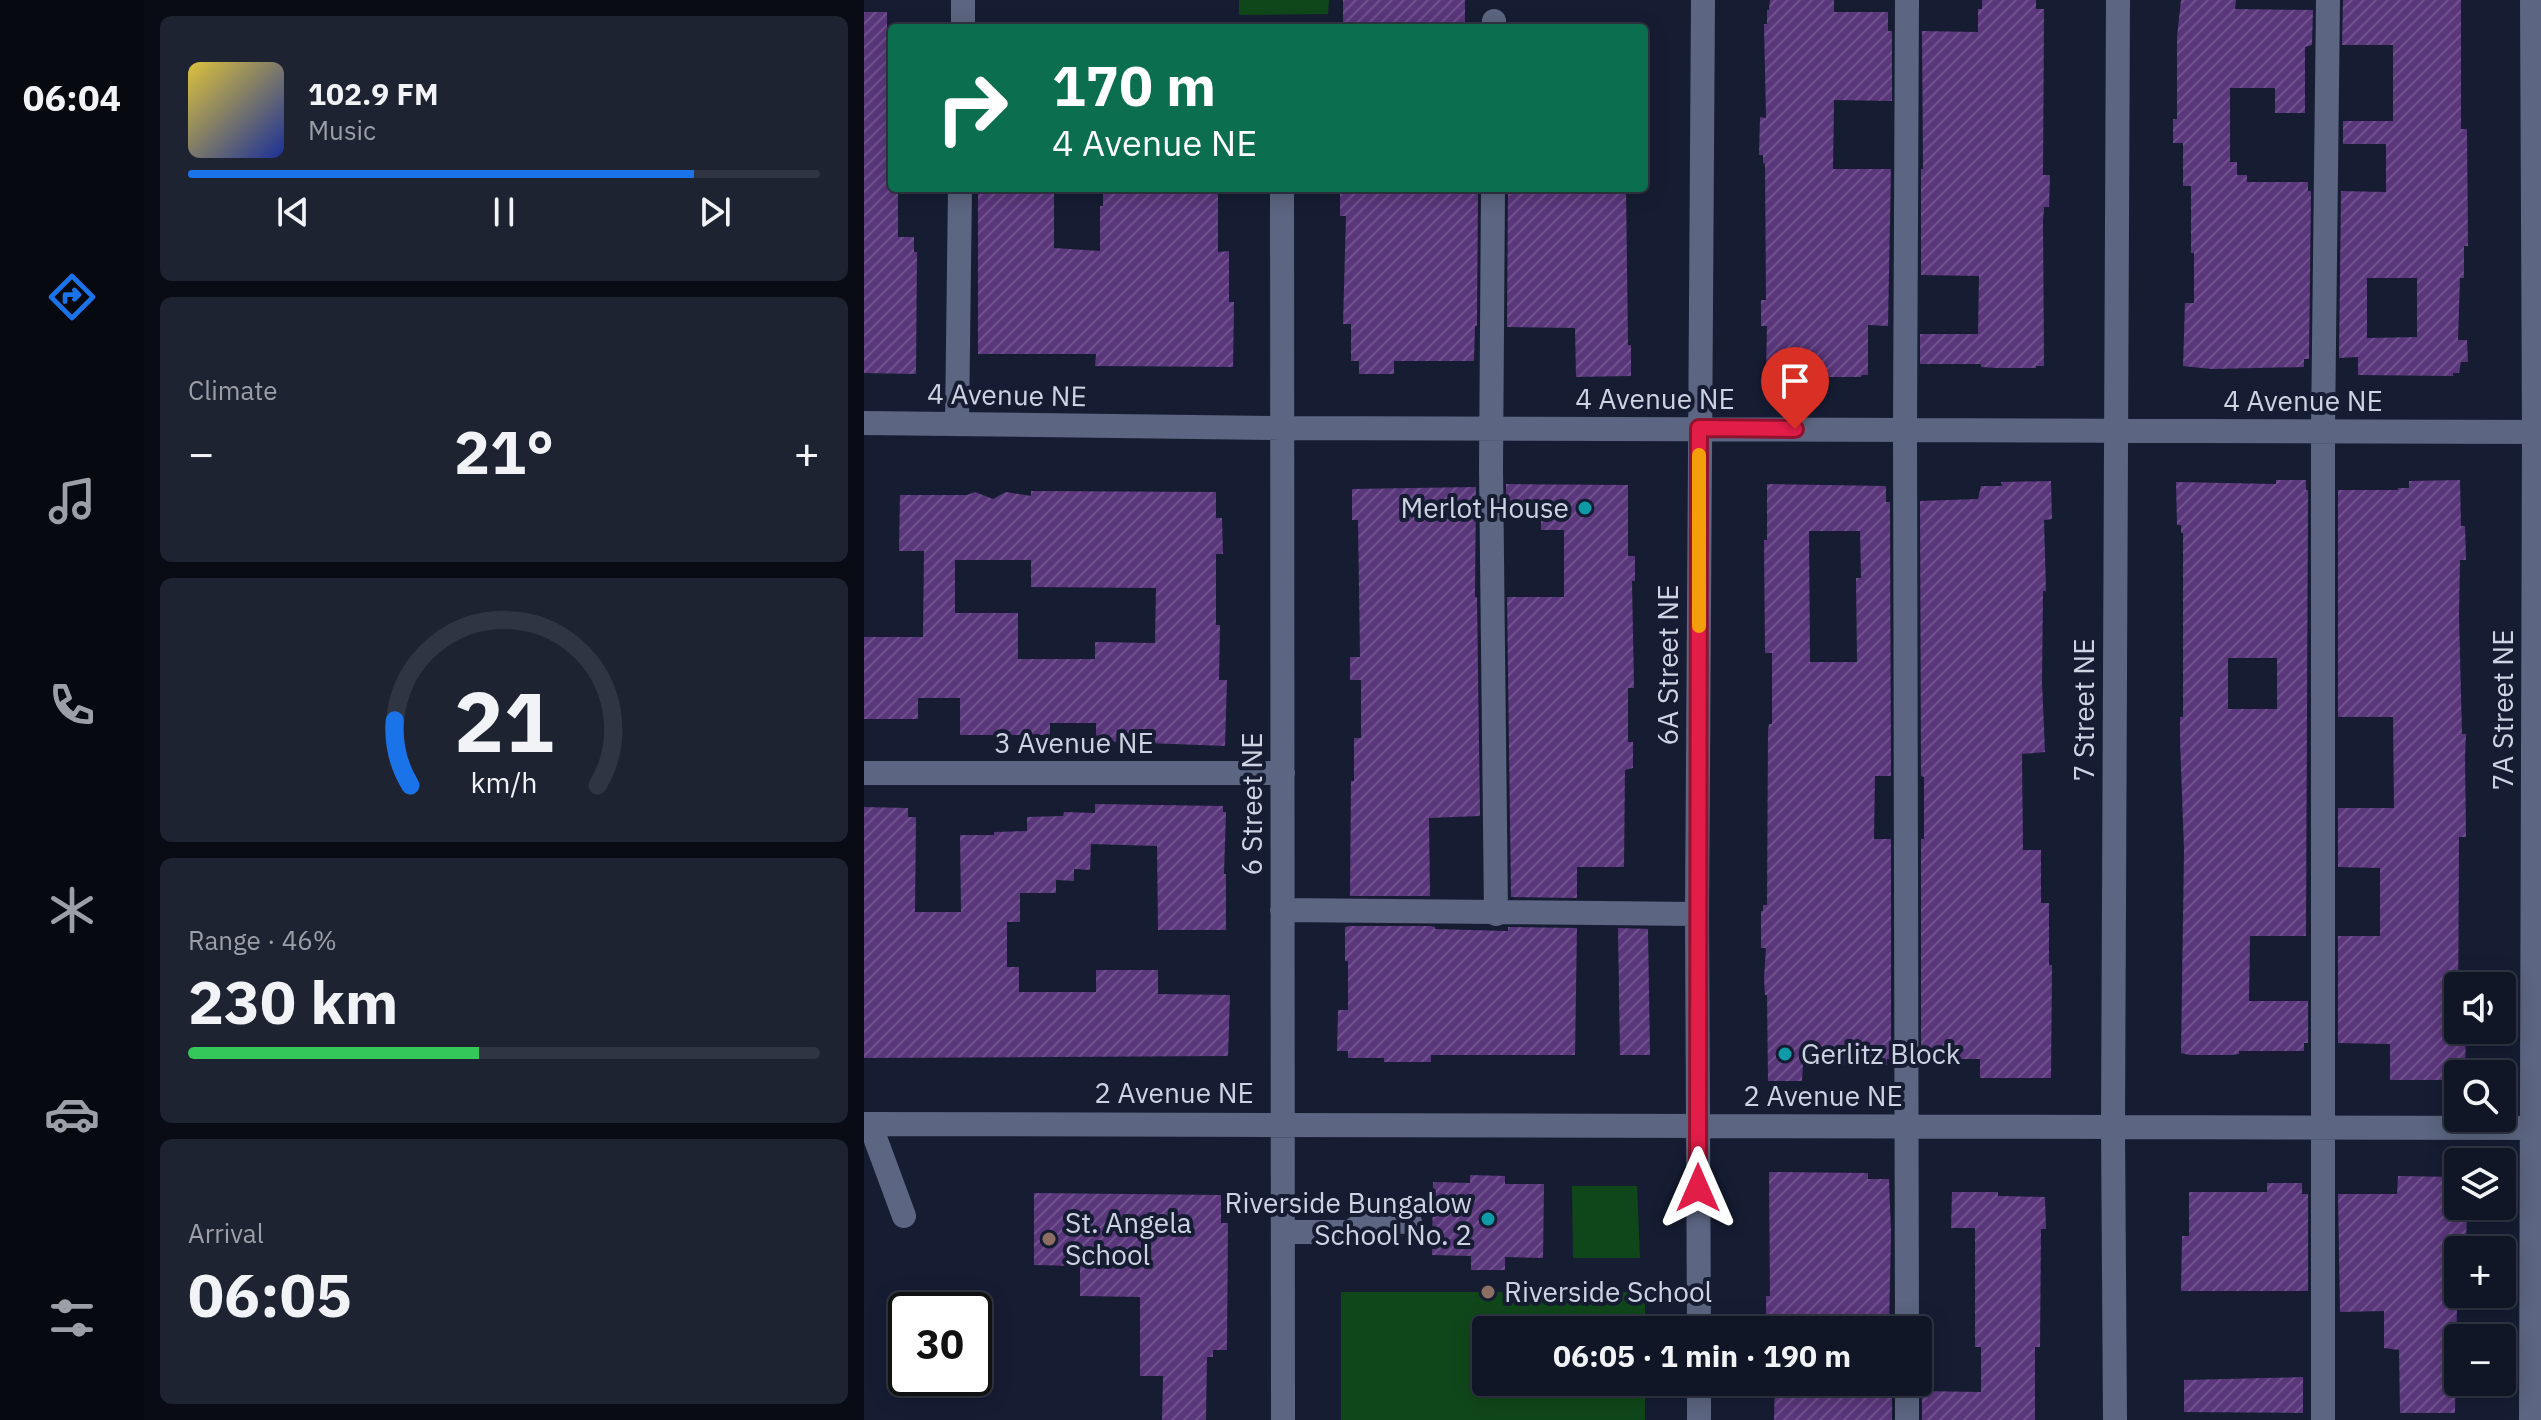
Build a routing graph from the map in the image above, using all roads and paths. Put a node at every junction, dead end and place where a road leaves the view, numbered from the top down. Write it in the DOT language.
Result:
graph roads {
  1 [pos="963,0"];
  2 [pos="1703,0"];
  3 [pos="1907,0"];
  4 [pos="2118,0"];
  5 [pos="2328,0"];
  6 [pos="2532,0"];
  7 [pos="963,24"];
  8 [pos="960,192"];
  9 [pos="1282,192"];
  10 [pos="1493,192"];
  11 [pos="864,423"];
  12 [pos="957,424"];
  13 [pos="1281,428"];
  14 [pos="1492,428"];
  15 [pos="1699,428"];
  16 [pos="1905,430"];
  17 [pos="2115,431"];
  18 [pos="2323,431"];
  19 [pos="2538,432"];
  20 [pos="864,773"];
  21 [pos="1283,773"];
  22 [pos="1282,910"];
  23 [pos="1496,914"];
  24 [pos="1697,914"];
  25 [pos="1281,1123"];
  26 [pos="867,1124"];
  27 [pos="1698,1126"];
  28 [pos="1907,1126"];
  29 [pos="2113,1127"];
  30 [pos="2322,1128"];
  31 [pos="2536,1128"];
  32 [pos="904,1216"];
  33 [pos="1410,1222"];
  34 [pos="1283,1232"];
  35 [pos="1699,1316"];
  36 [pos="1907,1316"];
  37 [pos="1699,1396"];
  38 [pos="1907,1396"];
  39 [pos="1283,1420"];
  40 [pos="1699,1420"];
  41 [pos="1907,1420"];
  42 [pos="2115,1420"];
  43 [pos="2323,1420"];
  44 [pos="2531,1420"];
  1 -- 7 [label="street"];
  2 -- 15 [label="street, 6A Street NE"];
  3 -- 16 [label="street"];
  4 -- 17 [label="street, 7 Street NE"];
  5 -- 18 [label="street"];
  6 -- 19 [label="street, 7A Street NE"];
  8 -- 12 [label="street"];
  9 -- 13 [label="street, 6 Street NE"];
  10 -- 14 [label="street"];
  11 -- 12 [label="street, 4 Avenue NE"];
  12 -- 13 [label="street, 4 Avenue NE"];
  13 -- 14 [label="street, 4 Avenue NE"];
  13 -- 21 [label="street, 6 Street NE"];
  14 -- 15 [label="street, 4 Avenue NE"];
  14 -- 23 [label="street"];
  15 -- 16 [label="street, 4 Avenue NE"];
  15 -- 24 [label="street, 6A Street NE"];
  16 -- 17 [label="street, 4 Avenue NE"];
  16 -- 28 [label="street"];
  17 -- 18 [label="street, 4 Avenue NE"];
  17 -- 29 [label="street, 7 Street NE"];
  18 -- 19 [label="street, 4 Avenue NE"];
  18 -- 30 [label="street"];
  19 -- 31 [label="street, 7A Street NE"];
  20 -- 21 [label="street, 3 Avenue NE"];
  21 -- 22 [label="street, 6 Street NE"];
  22 -- 23 [label="street"];
  22 -- 25 [label="street, 6 Street NE"];
  23 -- 24 [label="street"];
  24 -- 27 [label="street, 6A Street NE"];
  25 -- 26 [label="street, 2 Avenue NE"];
  25 -- 27 [label="street, 2 Avenue NE"];
  25 -- 34 [label="street, 6 Street NE"];
  26 -- 32 [label="street"];
  27 -- 28 [label="street, 2 Avenue NE"];
  27 -- 35 [label="street, 6A Street NE"];
  28 -- 29 [label="street, 2 Avenue NE"];
  28 -- 36 [label="street"];
  29 -- 30 [label="street, 2 Avenue NE"];
  29 -- 42 [label="street, 7 Street NE"];
  30 -- 31 [label="street, 2 Avenue NE"];
  30 -- 43 [label="street"];
  31 -- 44 [label="street, 7A Street NE"];
  33 -- 34 [label="street"];
  34 -- 39 [label="street, 6 Street NE"];
  37 -- 40 [label="street"];
  38 -- 41 [label="street"];
}
